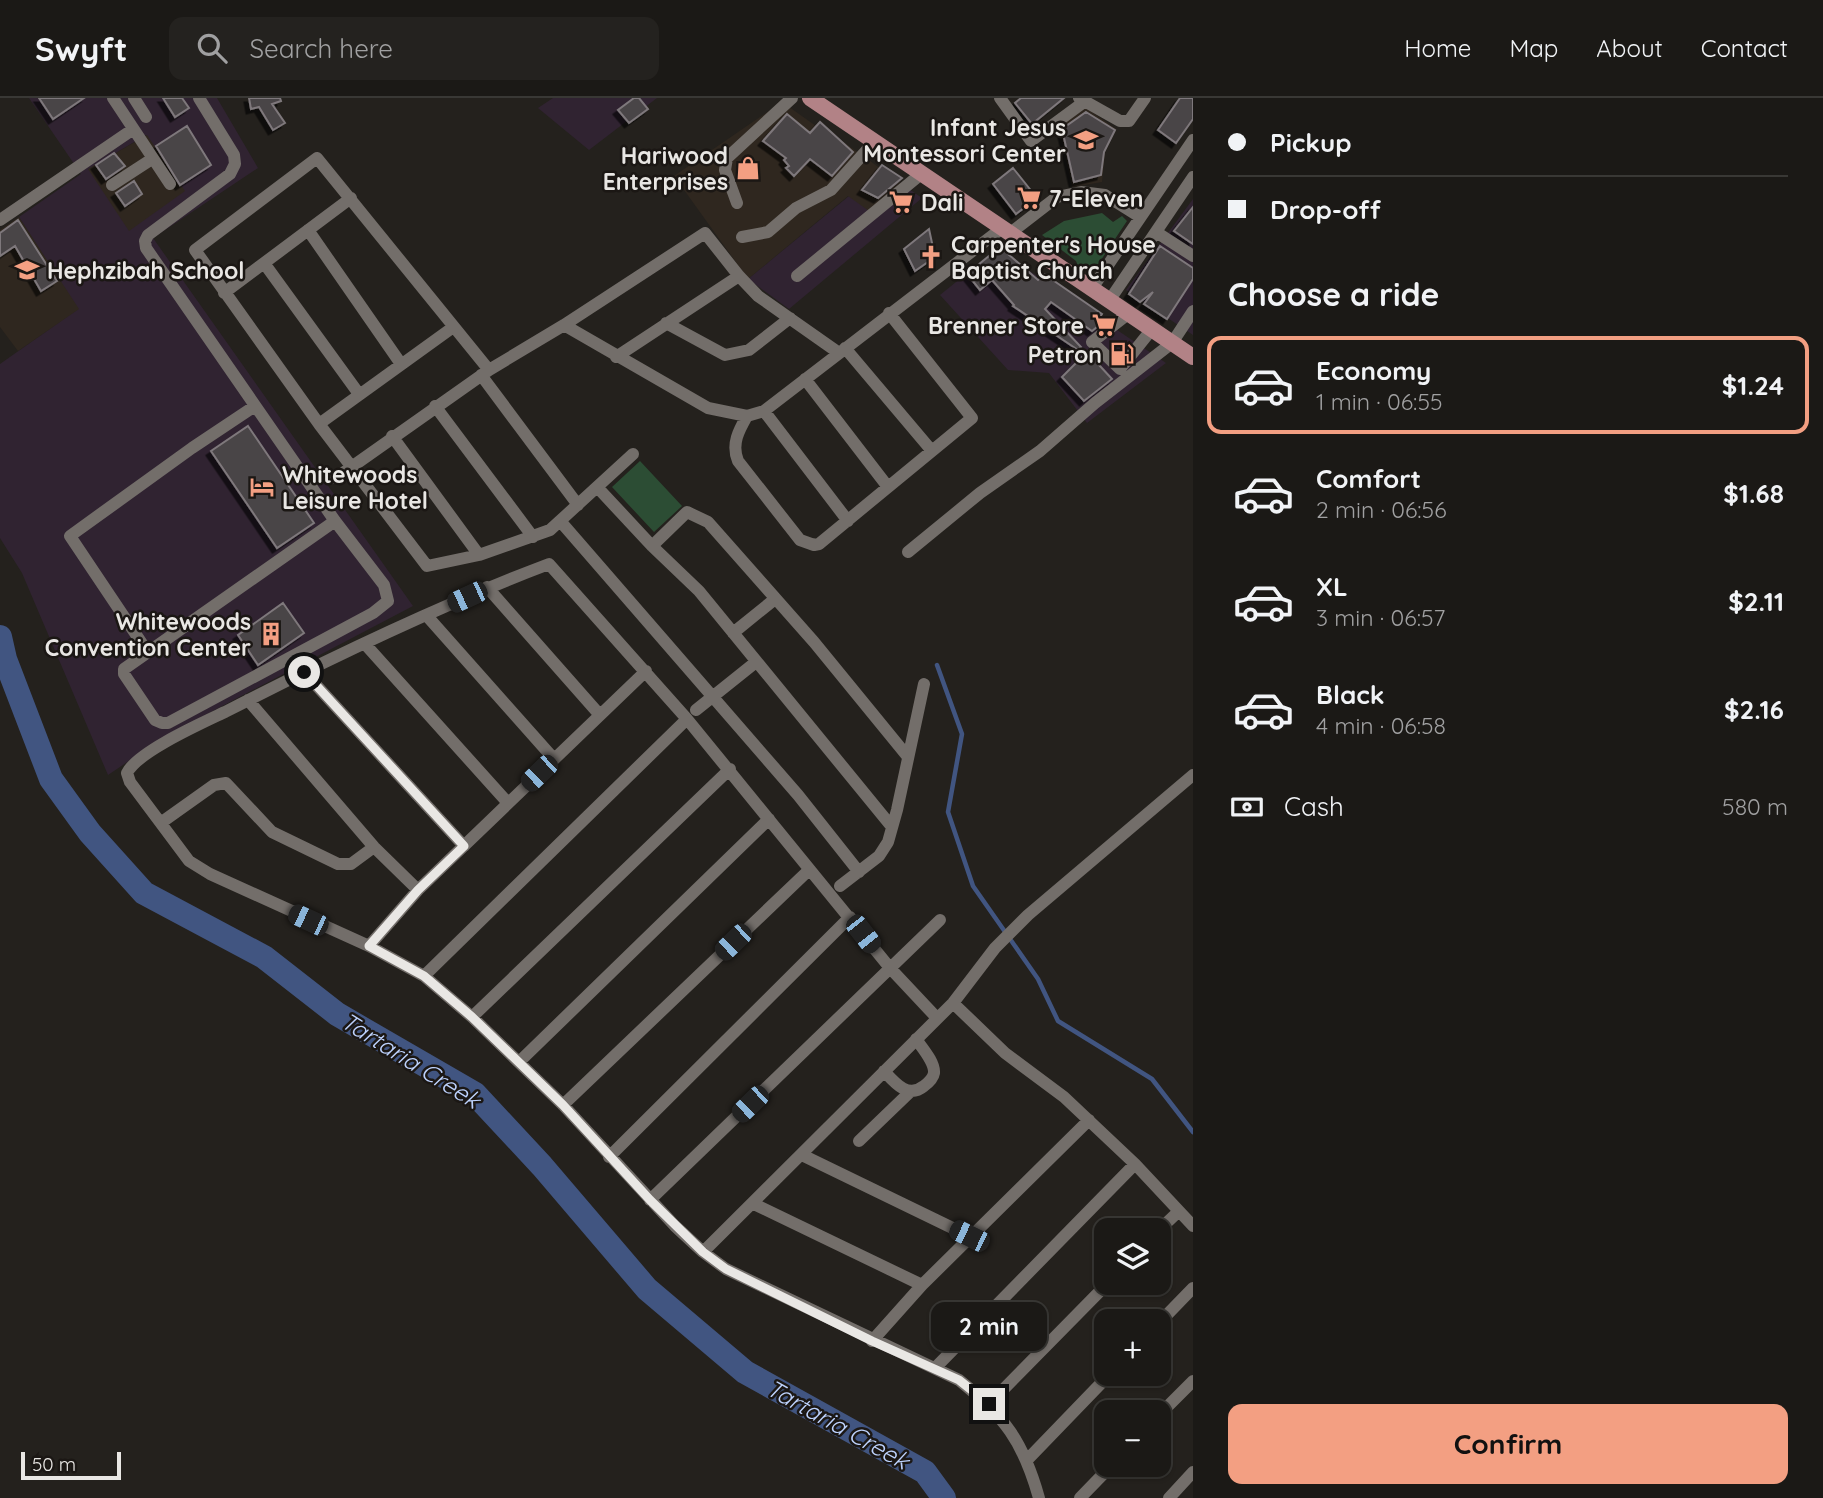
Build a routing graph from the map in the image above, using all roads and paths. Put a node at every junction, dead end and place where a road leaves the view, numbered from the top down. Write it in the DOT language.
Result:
graph roads {
  1 [pos="113,98"];
  2 [pos="134,98"];
  3 [pos="199,98"];
  4 [pos="792,98"];
  5 [pos="810,98"];
  6 [pos="1000,98"];
  7 [pos="1145,98"];
  8 [pos="1081,100"];
  9 [pos="146,117"];
  10 [pos="132,130"];
  11 [pos="1193,140"];
  12 [pos="874,142"];
  13 [pos="1182,157"];
  14 [pos="152,159"];
  15 [pos="1193,164"];
  16 [pos="921,174"];
  17 [pos="1193,177"];
  18 [pos="170,184"];
  19 [pos="112,185"];
  20 [pos="1161,187"];
  21 [pos="351,198"];
  22 [pos="1178,199"];
  23 [pos="737,203"];
  24 [pos="1140,217"];
  25 [pos="0,220"];
  26 [pos="308,230"];
  27 [pos="1005,232"];
  28 [pos="1156,232"];
  29 [pos="741,237"];
  30 [pos="1193,256"];
  31 [pos="264,263"];
  32 [pos="739,276"];
  33 [pos="797,276"];
  34 [pos="1091,290"];
  35 [pos="224,293"];
  36 [pos="1109,301"];
  37 [pos="1193,311"];
  38 [pos="889,313"];
  39 [pos="1128,314"];
  40 [pos="790,318"];
  41 [pos="666,323"];
  42 [pos="564,325"];
  43 [pos="452,328"];
  44 [pos="1152,329"];
  45 [pos="1172,343"];
  46 [pos="842,350"];
  47 [pos="616,356"];
  48 [pos="1193,357"];
  49 [pos="401,363"];
  50 [pos="485,372"];
  51 [pos="805,379"];
  52 [pos="359,394"];
  53 [pos="255,406"];
  54 [pos="435,406"];
  55 [pos="764,411"];
  56 [pos="747,416"];
  57 [pos="319,424"];
  58 [pos="392,436"];
  59 [pos="932,451"];
  60 [pos="634,454"];
  61 [pos="351,466"];
  62 [pos="335,478"];
  63 [pos="888,487"];
  64 [pos="598,488"];
  65 [pos="578,505"];
  66 [pos="848,520"];
  67 [pos="335,521"];
  68 [pos="561,522"];
  69 [pos="533,537"];
  70 [pos="652,546"];
  71 [pos="908,552"];
  72 [pos="479,555"];
  73 [pos="487,587"];
  74 [pos="775,599"];
  75 [pos="427,616"];
  76 [pos="733,633"];
  77 [pos="366,644"];
  78 [pos="146,651"];
  79 [pos="756,662"];
  80 [pos="646,671"];
  81 [pos="304,672"];
  82 [pos="924,684"];
  83 [pos="713,696"];
  84 [pos="248,700"];
  85 [pos="599,714"];
  86 [pos="691,715"];
  87 [pos="908,757"];
  88 [pos="554,759"];
  89 [pos="730,769"];
  90 [pos="1193,775"];
  91 [pos="508,803"];
  92 [pos="769,819"];
  93 [pos="162,822"];
  94 [pos="892,827"];
  95 [pos="464,846"];
  96 [pos="374,847"];
  97 [pos="809,870"];
  98 [pos="859,872"];
  99 [pos="839,886"];
  100 [pos="418,890"];
  101 [pos="850,917"];
  102 [pos="940,920"];
  103 [pos="369,946"];
  104 [pos="890,968"];
  105 [pos="424,976"];
  106 [pos="953,1003"];
  107 [pos="472,1017"];
  108 [pos="937,1018"];
  109 [pos="916,1039"];
  110 [pos="519,1062"];
  111 [pos="884,1071"];
  112 [pos="910,1092"];
  113 [pos="563,1105"];
  114 [pos="1089,1120"];
  115 [pos="859,1141"];
  116 [pos="802,1155"];
  117 [pos="609,1157"];
  118 [pos="1135,1164"];
  119 [pos="650,1200"];
  120 [pos="754,1204"];
  121 [pos="1178,1212"];
  122 [pos="1171,1219"];
  123 [pos="1193,1226"];
  124 [pos="969,1236"];
  125 [pos="703,1252"];
  126 [pos="922,1284"];
  127 [pos="1193,1288"];
  128 [pos="1096,1295"];
  129 [pos="1171,1311"];
  130 [pos="872,1341"];
  131 [pos="935,1368"];
  132 [pos="1193,1381"];
  133 [pos="1098,1386"];
  134 [pos="1171,1403"];
  135 [pos="989,1404"];
  136 [pos="1027,1460"];
  137 [pos="1193,1472"];
  138 [pos="1100,1477"];
  139 [pos="1039,1498"];
  140 [pos="1080,1498"];
  141 [pos="1169,1498"];
  1 -- 10 [label="street"];
  2 -- 9 [label="street"];
  3 -- 53 [label="street"];
  4 -- 23 [label="street"];
  5 -- 12 [label="main road"];
  6 -- 8 [label="street"];
  7 -- 8 [label="street"];
  10 -- 14 [label="street"];
  10 -- 25 [label="street"];
  11 -- 13 [label="street"];
  12 -- 16 [label="main road"];
  12 -- 29 [label="street"];
  13 -- 15 [label="street"];
  13 -- 20 [label="street"];
  14 -- 18 [label="street"];
  14 -- 19 [label="street"];
  16 -- 27 [label="main road"];
  16 -- 33 [label="street"];
  17 -- 22 [label="street"];
  20 -- 22 [label="street"];
  20 -- 24 [label="street"];
  21 -- 26 [label="street"];
  21 -- 35 [label="street"];
  21 -- 43 [label="street"];
  22 -- 28 [label="street"];
  24 -- 27 [label="street"];
  24 -- 34 [label="street"];
  26 -- 31 [label="street"];
  26 -- 49 [label="street"];
  27 -- 34 [label="main road"];
  27 -- 38 [label="street"];
  28 -- 30 [label="street"];
  28 -- 36 [label="street"];
  31 -- 35 [label="street"];
  31 -- 52 [label="street"];
  32 -- 40 [label="street"];
  32 -- 41 [label="street"];
  32 -- 42 [label="street"];
  34 -- 36 [label="main road"];
  35 -- 57 [label="street"];
  36 -- 39 [label="main road"];
  37 -- 45 [label="street"];
  38 -- 46 [label="street"];
  38 -- 59 [label="street"];
  39 -- 44 [label="main road"];
  39 -- 44 [label="street"];
  40 -- 41 [label="street"];
  40 -- 46 [label="street"];
  41 -- 47 [label="street"];
  42 -- 47 [label="street"];
  42 -- 50 [label="street"];
  43 -- 49 [label="street"];
  43 -- 50 [label="street"];
  44 -- 45 [label="main road"];
  45 -- 48 [label="main road"];
  45 -- 71 [label="street"];
  46 -- 51 [label="street"];
  46 -- 59 [label="street"];
  47 -- 56 [label="street"];
  49 -- 52 [label="street"];
  50 -- 54 [label="street"];
  50 -- 65 [label="street"];
  51 -- 55 [label="street"];
  51 -- 63 [label="street"];
  52 -- 57 [label="street"];
  53 -- 67 [label="street"];
  53 -- 78 [label="street"];
  54 -- 58 [label="street"];
  54 -- 69 [label="street"];
  55 -- 56 [label="street"];
  55 -- 66 [label="street"];
  56 -- 66 [label="street"];
  57 -- 61 [label="street"];
  58 -- 61 [label="street"];
  58 -- 72 [label="street"];
  59 -- 63 [label="street"];
  60 -- 64 [label="street"];
  61 -- 62 [label="street"];
  61 -- 72 [label="street"];
  63 -- 66 [label="street"];
  64 -- 65 [label="street"];
  64 -- 70 [label="street"];
  65 -- 68 [label="street"];
  67 -- 78 [label="street"];
  67 -- 78 [label="street"];
  68 -- 69 [label="street"];
  68 -- 83 [label="street"];
  69 -- 72 [label="street"];
  70 -- 74 [label="street"];
  70 -- 76 [label="street"];
  73 -- 75 [label="street"];
  73 -- 80 [label="street"];
  73 -- 85 [label="street"];
  74 -- 76 [label="street"];
  74 -- 87 [label="street"];
  75 -- 77 [label="street"];
  75 -- 88 [label="street"];
  76 -- 79 [label="street"];
  77 -- 81 [label="street"];
  77 -- 91 [label="street"];
  79 -- 83 [label="street"];
  79 -- 94 [label="street"];
  80 -- 85 [label="street"];
  80 -- 86 [label="street"];
  81 -- 84 [label="street"];
  81 -- 95 [label="street"];
  82 -- 87 [label="street"];
  83 -- 86 [label="street"];
  83 -- 98 [label="street"];
  84 -- 93 [label="street"];
  84 -- 96 [label="street"];
  85 -- 88 [label="street"];
  86 -- 89 [label="street"];
  86 -- 105 [label="street"];
  87 -- 94 [label="street"];
  88 -- 91 [label="street"];
  89 -- 92 [label="street"];
  89 -- 107 [label="street"];
  90 -- 106 [label="street"];
  91 -- 95 [label="street"];
  92 -- 97 [label="street"];
  92 -- 110 [label="street"];
  93 -- 96 [label="street"];
  93 -- 103 [label="street"];
  94 -- 98 [label="street"];
  95 -- 100 [label="street"];
  96 -- 100 [label="street"];
  97 -- 101 [label="street"];
  97 -- 113 [label="street"];
  98 -- 99 [label="street"];
  100 -- 103 [label="street"];
  101 -- 104 [label="street"];
  101 -- 117 [label="street"];
  102 -- 104 [label="street"];
  103 -- 105 [label="street"];
  104 -- 108 [label="street"];
  104 -- 119 [label="street"];
  105 -- 107 [label="street"];
  106 -- 108 [label="street"];
  106 -- 114 [label="street"];
  107 -- 110 [label="street"];
  108 -- 109 [label="street"];
  109 -- 111 [label="street"];
  109 -- 112 [label="street"];
  110 -- 113 [label="street"];
  111 -- 112 [label="street"];
  111 -- 116 [label="street"];
  112 -- 115 [label="street"];
  113 -- 117 [label="street"];
  114 -- 118 [label="street"];
  114 -- 124 [label="street"];
  116 -- 120 [label="street"];
  116 -- 124 [label="street"];
  117 -- 119 [label="street"];
  118 -- 121 [label="street"];
  118 -- 131 [label="street"];
  119 -- 125 [label="street"];
  120 -- 125 [label="street"];
  120 -- 126 [label="street"];
  121 -- 122 [label="street"];
  121 -- 123 [label="street"];
  124 -- 126 [label="street"];
  125 -- 130 [label="street"];
  126 -- 130 [label="street"];
  127 -- 129 [label="street"];
  128 -- 135 [label="street"];
  130 -- 131 [label="street"];
  131 -- 135 [label="street"];
  132 -- 134 [label="street"];
  133 -- 136 [label="street"];
  135 -- 136 [label="street"];
  136 -- 139 [label="street"];
  137 -- 141 [label="street"];
  138 -- 140 [label="street"];
}
